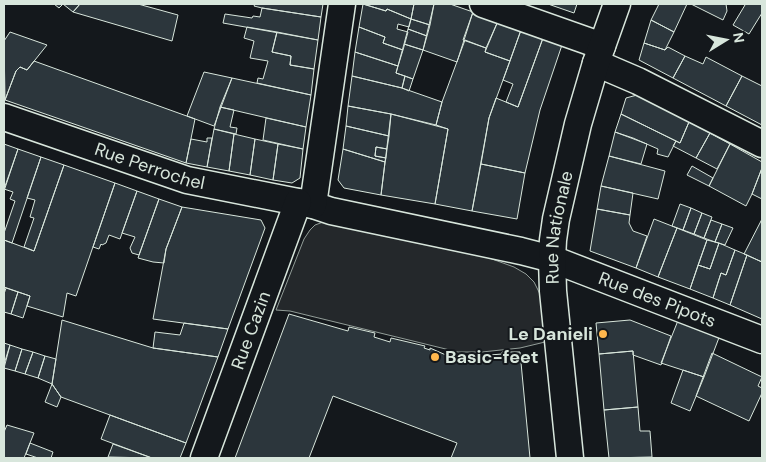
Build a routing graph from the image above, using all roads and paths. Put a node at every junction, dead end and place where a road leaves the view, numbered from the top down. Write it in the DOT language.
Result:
graph roads {
  1 [pos="342,4"];
  2 [pos="483,4"];
  3 [pos="617,4"];
  4 [pos="599,54"];
  5 [pos="4,116"];
  6 [pos="762,144"];
  7 [pos="305,204"];
  8 [pos="552,259"];
  9 [pos="762,340"];
  10 [pos="204,458"];
  11 [pos="570,458"];
  1 -- 7 [label="street, Rue Cazin"];
  2 -- 4 [label="street"];
  3 -- 4 [label="street, Rue Nationale"];
  4 -- 6 [label="street"];
  4 -- 8 [label="street, Rue Nationale"];
  5 -- 7 [label="street, Rue Perrochel"];
  7 -- 8 [label="street, Rue Perrochel"];
  7 -- 10 [label="street, Rue Cazin"];
  8 -- 9 [label="street, Rue des Pipots"];
  8 -- 11 [label="street, Rue Nationale"];
}
